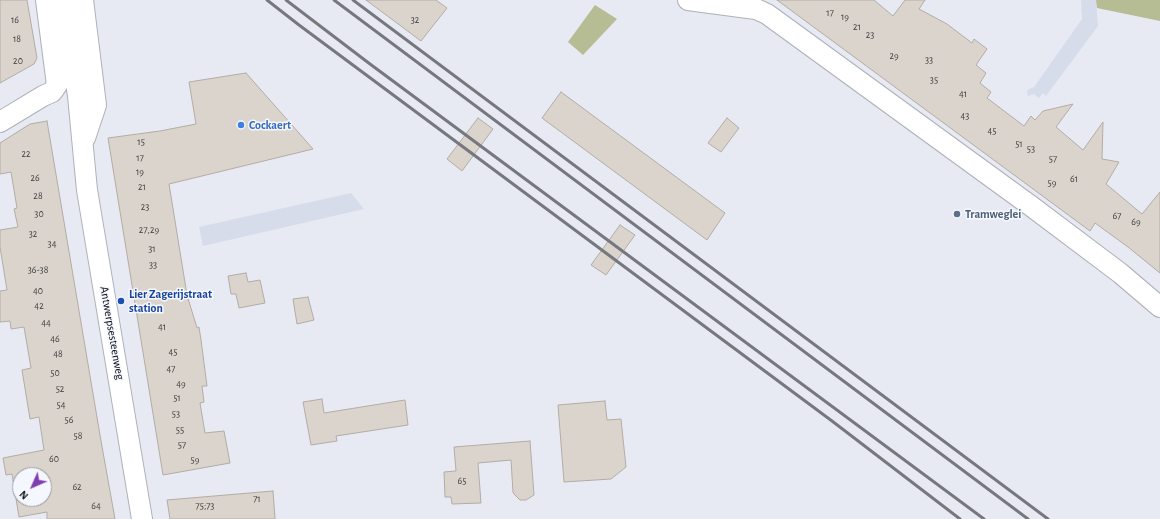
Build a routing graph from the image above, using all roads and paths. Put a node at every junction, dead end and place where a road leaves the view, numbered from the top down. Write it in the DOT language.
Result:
graph roads {
  1 [pos="46,0"];
  2 [pos="63,0"];
  3 [pos="83,0"];
  4 [pos="93,0"];
  5 [pos="688,0"];
  6 [pos="92,78"];
  7 [pos="0,122"];
  8 [pos="83,146"];
  9 [pos="1160,307"];
  10 [pos="142,519"];
  1 -- 7 [label="street"];
  2 -- 8 [label="street, Antwerpsesteenweg"];
  3 -- 6 [label="street, Antwerpsesteenweg"];
  4 -- 6 [label="street"];
  5 -- 9 [label="street"];
  6 -- 8 [label="street, Antwerpsesteenweg"];
  8 -- 10 [label="street, Antwerpsesteenweg"];
}
